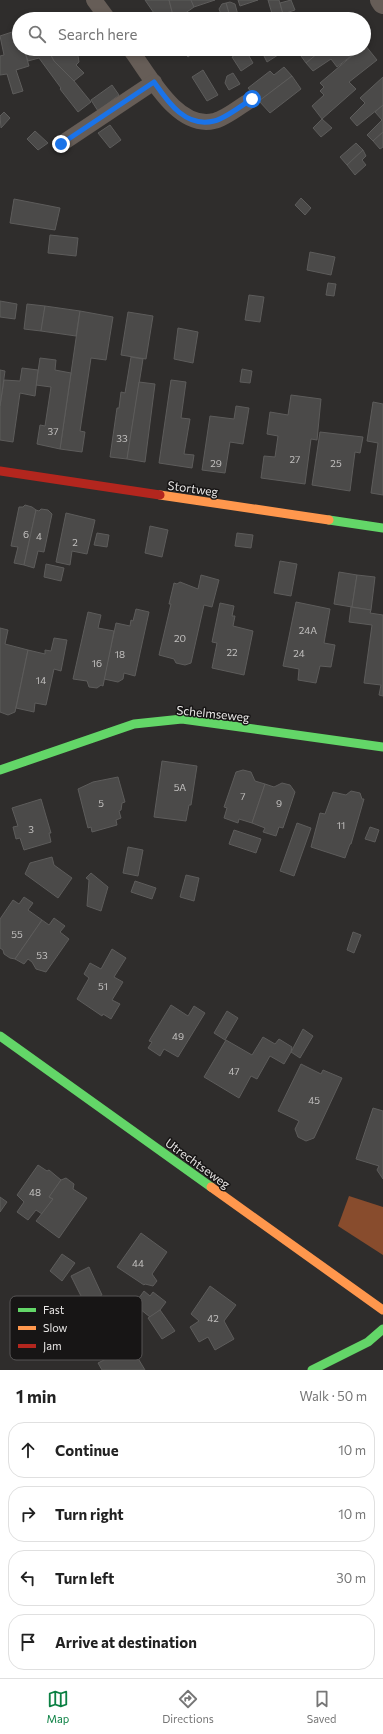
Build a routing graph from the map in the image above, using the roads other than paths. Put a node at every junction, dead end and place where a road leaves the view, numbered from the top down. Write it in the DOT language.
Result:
graph roads {
  1 [pos="94,0"];
  2 [pos="381,0"];
  3 [pos="383,3"];
  4 [pos="103,12"];
  5 [pos="135,56"];
  6 [pos="154,82"];
  7 [pos="252,99"];
  8 [pos="61,144"];
  9 [pos="0,471"];
  10 [pos="383,528"];
  11 [pos="383,747"];
  12 [pos="0,770"];
  13 [pos="0,1036"];
  14 [pos="383,1310"];
  15 [pos="383,1329"];
  16 [pos="312,1370"];
  1 -- 4 [label="lane"];
  2 -- 3 [label="street"];
  5 -- 6 [label="lane"];
  6 -- 7 [label="lane"];
  6 -- 8 [label="lane"];
  9 -- 10 [label="main road, Stortweg"];
  11 -- 12 [label="main road, Schelmseweg"];
  13 -- 14 [label="main road, Utrechtseweg"];
  15 -- 16 [label="main road"];
}
